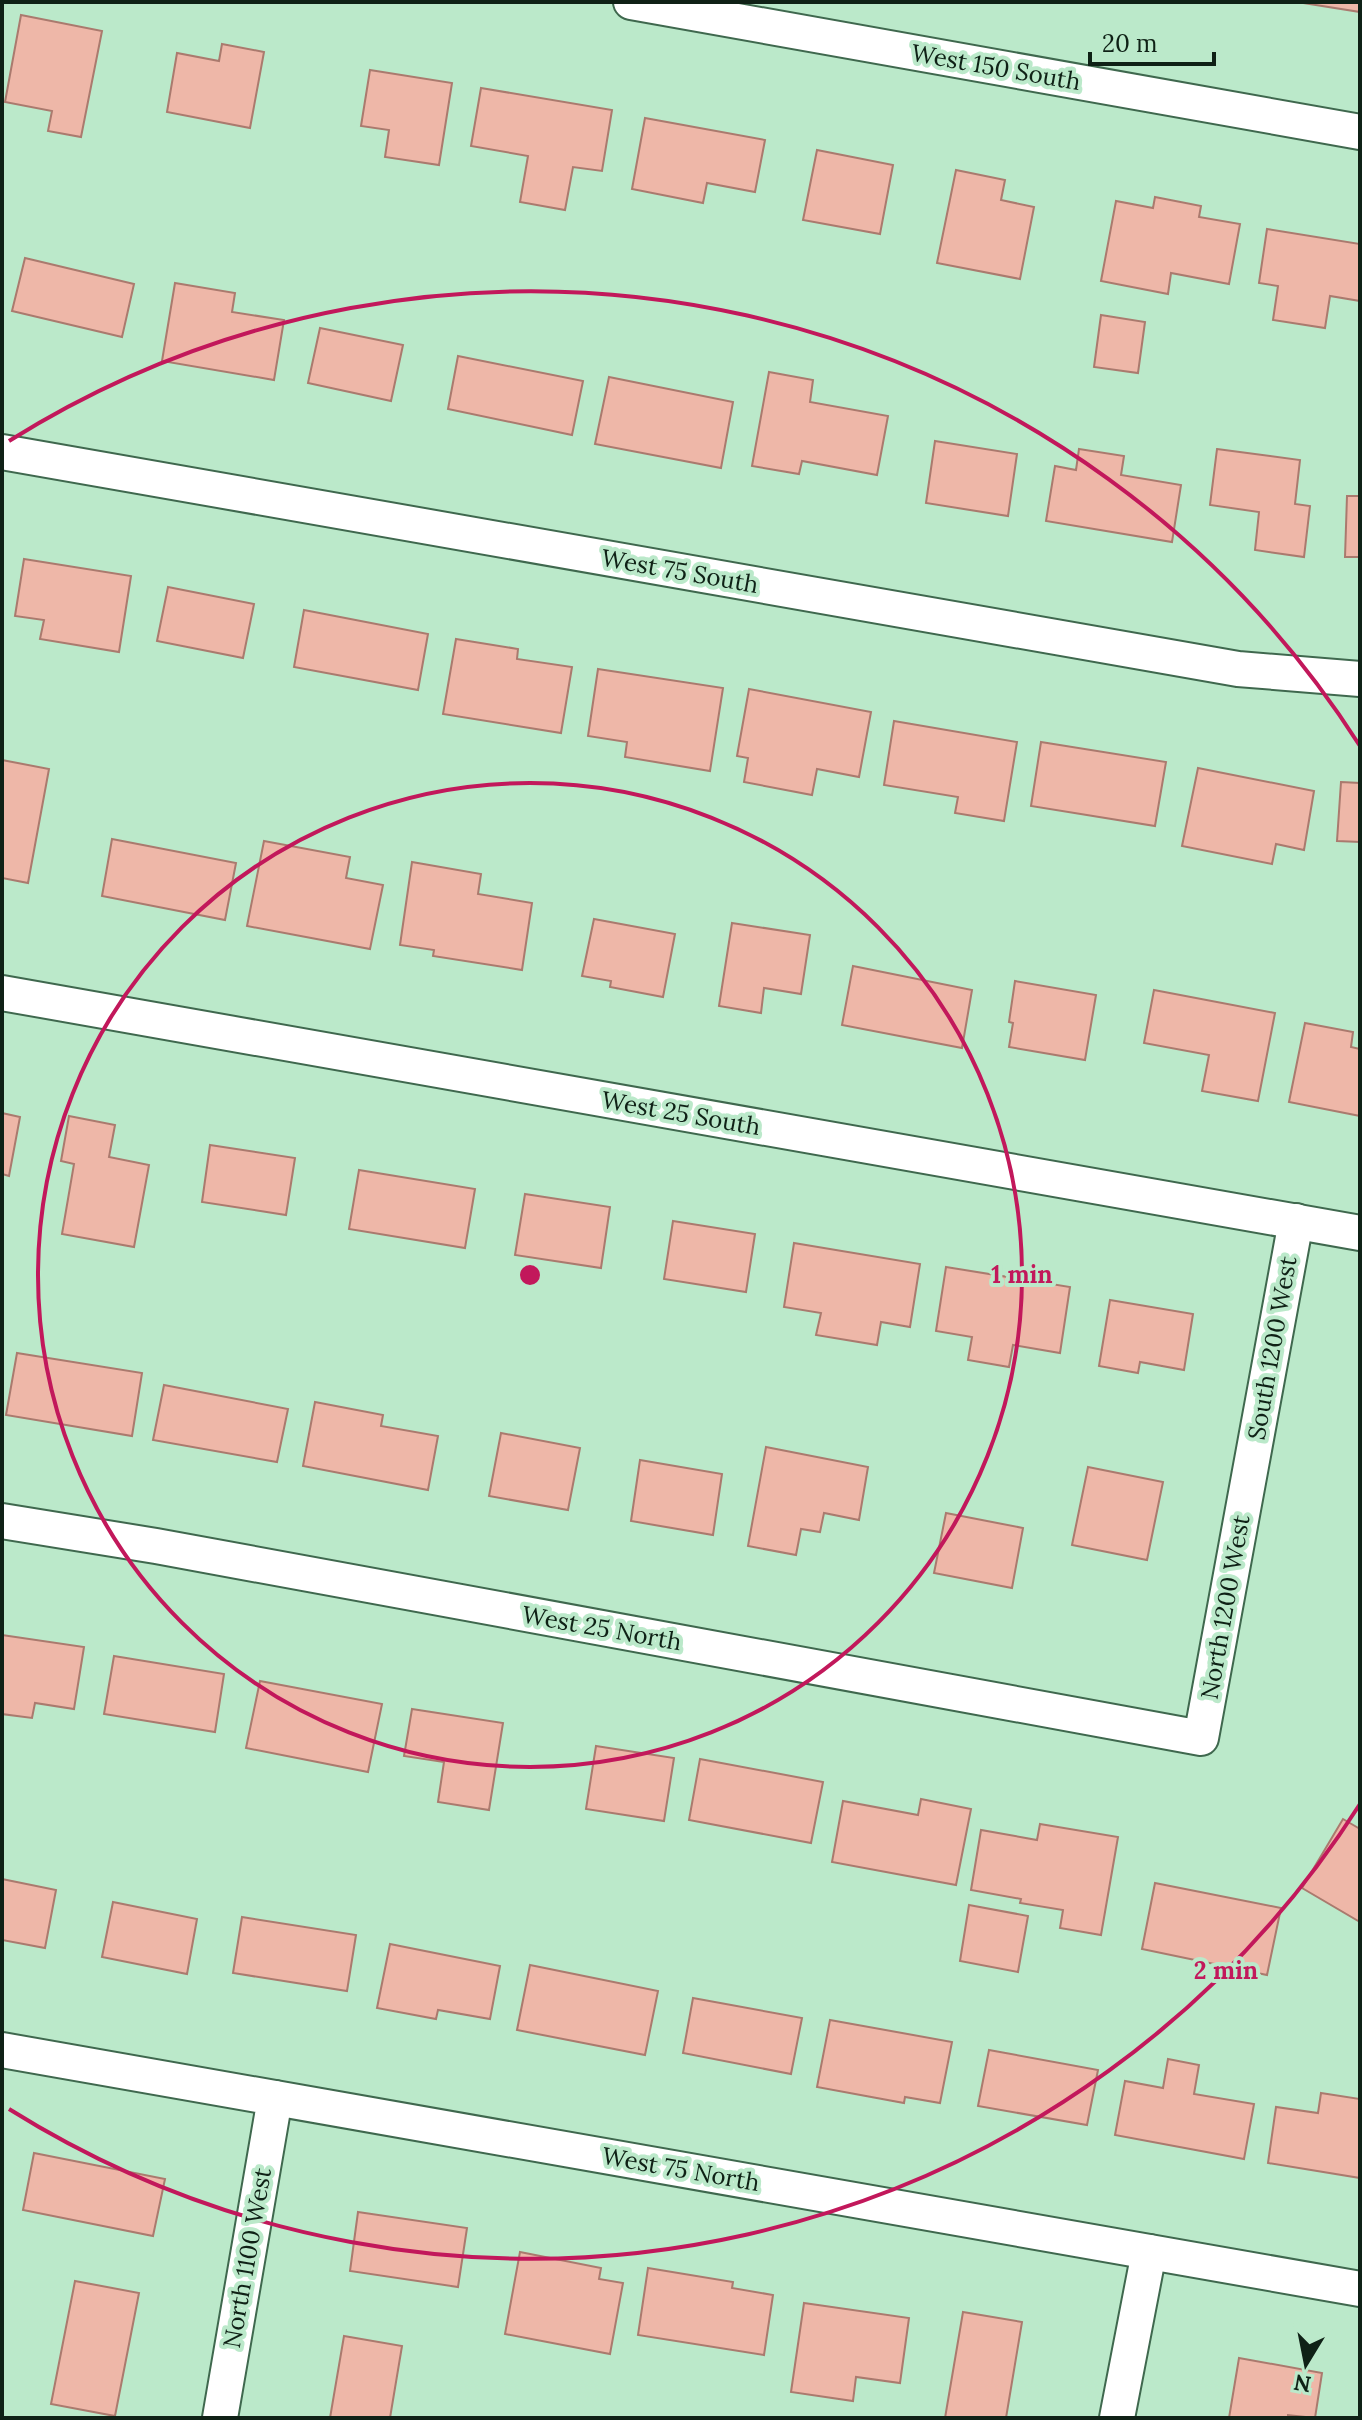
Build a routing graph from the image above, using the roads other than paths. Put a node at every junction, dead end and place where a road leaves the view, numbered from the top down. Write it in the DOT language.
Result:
graph roads {
  1 [pos="631,2"];
  2 [pos="1360,132"];
  3 [pos="2,452"];
  4 [pos="1360,679"];
  5 [pos="2,993"];
  6 [pos="1296,1221"];
  7 [pos="1360,1233"];
  8 [pos="1249,1475"];
  9 [pos="2,1521"];
  10 [pos="1201,1738"];
  11 [pos="2,2050"];
  12 [pos="275,2098"];
  13 [pos="1149,2252"];
  14 [pos="1360,2289"];
  15 [pos="220,2418"];
  16 [pos="1117,2418"];
  1 -- 2 [label="street, West 150 South"];
  3 -- 4 [label="street, West 75 South"];
  5 -- 6 [label="street, West 25 South"];
  6 -- 7 [label="street, West 25 South"];
  6 -- 8 [label="street, South 1200 West"];
  8 -- 10 [label="street, North 1200 West"];
  9 -- 10 [label="street, West 25 North"];
  11 -- 12 [label="street, West 75 North"];
  12 -- 13 [label="street, West 75 North"];
  12 -- 15 [label="street, North 1100 West"];
  13 -- 14 [label="street, West 75 North"];
  13 -- 16 [label="street"];
}
